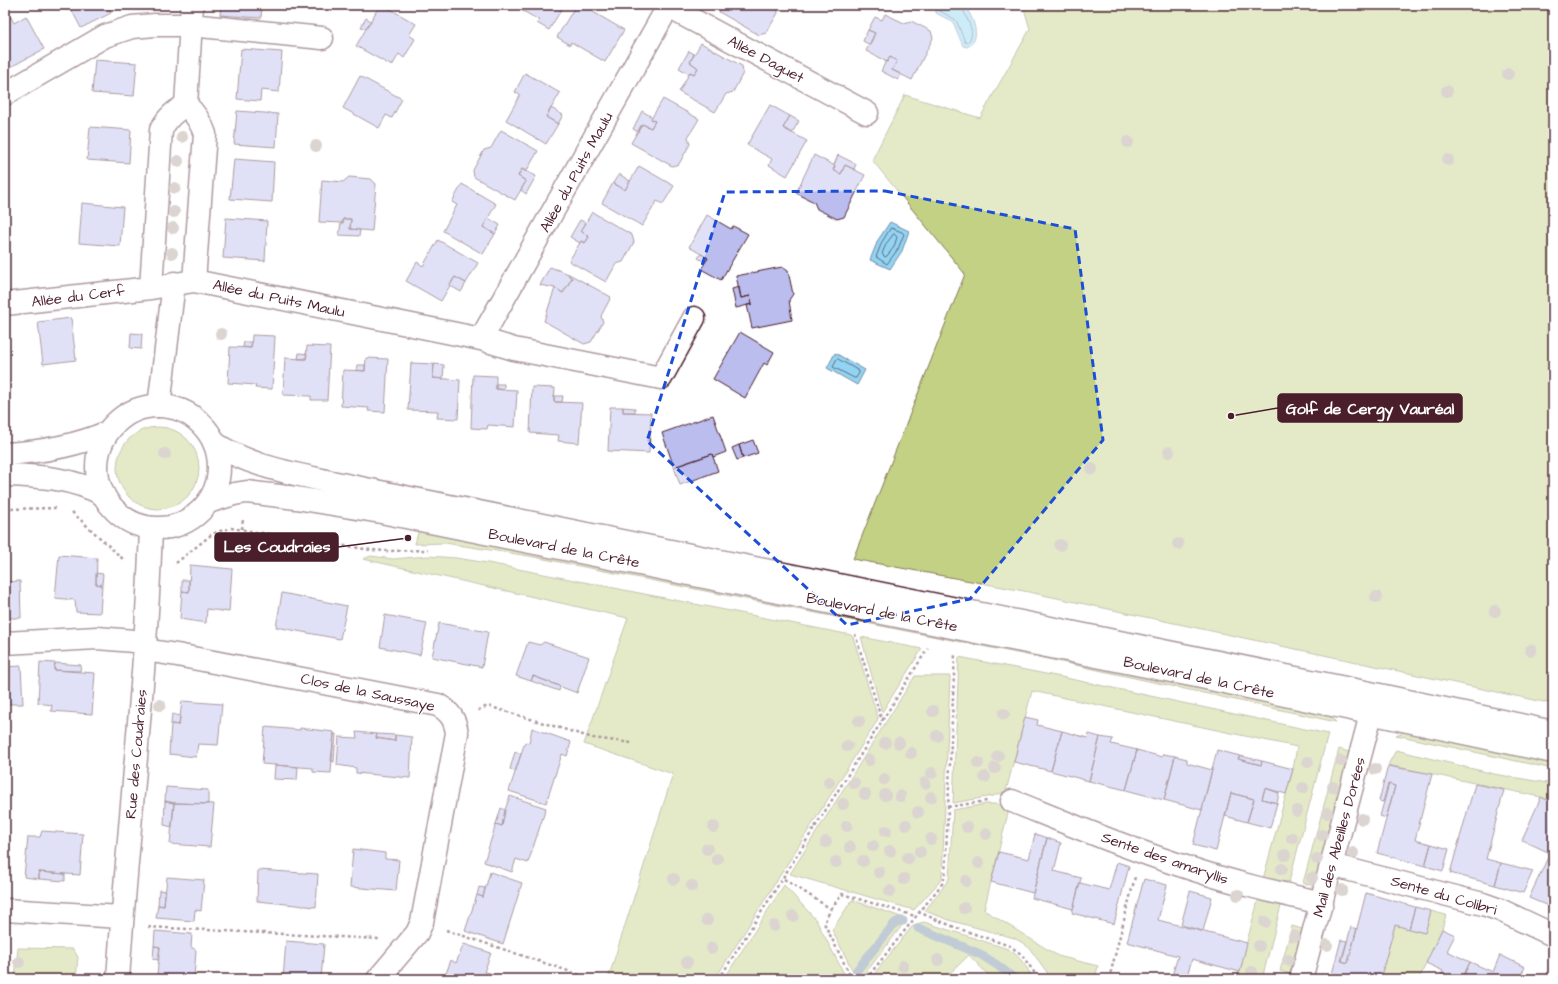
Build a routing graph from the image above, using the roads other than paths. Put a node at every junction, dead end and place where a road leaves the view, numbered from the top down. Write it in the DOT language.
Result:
graph roads {
  1 [pos="668,6"];
  2 [pos="191,15"];
  3 [pos="322,38"];
  4 [pos="5,94"];
  5 [pos="186,105"];
  6 [pos="867,113"];
  7 [pos="184,282"];
  8 [pos="150,288"];
  9 [pos="5,304"];
  10 [pos="694,318"];
  11 [pos="481,339"];
  12 [pos="159,406"];
  13 [pos="108,432"];
  14 [pos="214,444"];
  15 [pos="5,454"];
  16 [pos="5,474"];
  17 [pos="104,495"];
  18 [pos="208,502"];
  19 [pos="151,528"];
  20 [pos="5,643"];
  21 [pos="145,646"];
  22 [pos="1372,704"];
  23 [pos="1553,732"];
  24 [pos="1553,752"];
  25 [pos="1012,801"];
  26 [pos="1331,865"];
  27 [pos="1322,903"];
  28 [pos="5,910"];
  29 [pos="121,921"];
  30 [pos="1553,935"];
  31 [pos="118,979"];
  32 [pos="378,979"];
  33 [pos="1301,979"];
  1 -- 6 [label="street, Allée Daguet"];
  1 -- 11 [label="street, Allée du Puits Maulu"];
  2 -- 3 [label="street"];
  2 -- 4 [label="street"];
  2 -- 5 [label="street"];
  5 -- 7 [label="street"];
  5 -- 8 [label="street"];
  7 -- 8 [label="street, Allée du Cerf"];
  7 -- 11 [label="street, Allée du Puits Maulu"];
  7 -- 12 [label="street"];
  8 -- 9 [label="street, Allée du Cerf"];
  10 -- 11 [label="street, Allée du Puits Maulu"];
  12 -- 13 [label="street, Boulevard de la Crête"];
  12 -- 14 [label="street, Boulevard de la Crête"];
  13 -- 15 [label="street, Boulevard de la Crête"];
  13 -- 17 [label="street, Boulevard de la Crête"];
  14 -- 18 [label="street, Boulevard de la Crête"];
  14 -- 22 [label="street, Boulevard de la Crête"];
  16 -- 17 [label="street, Boulevard de la Crête"];
  17 -- 19 [label="street, Boulevard de la Crête"];
  18 -- 19 [label="street, Boulevard de la Crête"];
  18 -- 22 [label="street, Boulevard de la Crête"];
  19 -- 21 [label="street, Rue des Coudraies"];
  20 -- 21 [label="street, Clos de la Saussaye"];
  21 -- 29 [label="street, Rue des Coudraies"];
  21 -- 32 [label="street, Clos de la Saussaye"];
  22 -- 23 [label="street, Boulevard de la Crête"];
  22 -- 24 [label="street, Boulevard de la Crête"];
  22 -- 26 [label="street, Mail des Abeilles Dorées"];
  25 -- 27 [label="street, Sente des amaryllis"];
  26 -- 27 [label="street, Mail des Abeilles Dorées"];
  26 -- 30 [label="street, Sente du Colibri"];
  27 -- 33 [label="street, Mail des Abeilles Dorées"];
  28 -- 29 [label="street"];
  29 -- 31 [label="street, Rue des Coudraies"];
}
